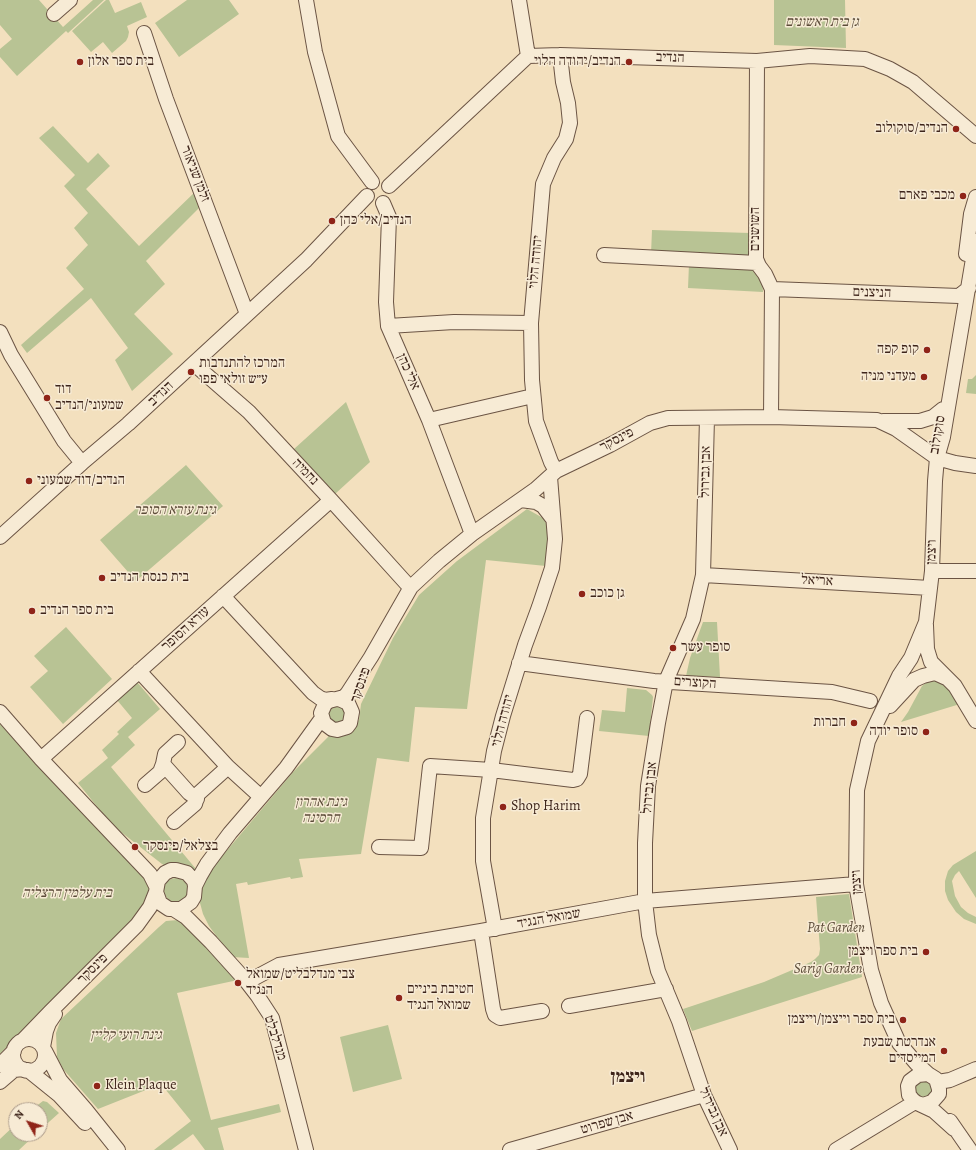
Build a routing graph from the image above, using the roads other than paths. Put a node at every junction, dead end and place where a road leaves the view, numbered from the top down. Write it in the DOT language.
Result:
graph roads {
  1 [pos="70,0"];
  2 [pos="306,0"];
  3 [pos="519,0"];
  4 [pos="54,14"];
  5 [pos="144,33"];
  6 [pos="528,56"];
  7 [pos="560,56"];
  8 [pos="757,61"];
  9 [pos="976,136"];
  10 [pos="372,182"];
  11 [pos="389,186"];
  12 [pos="367,196"];
  13 [pos="976,197"];
  14 [pos="383,203"];
  15 [pos="976,241"];
  16 [pos="604,256"];
  17 [pos="757,258"];
  18 [pos="772,289"];
  19 [pos="964,292"];
  20 [pos="247,314"];
  21 [pos="531,323"];
  22 [pos="388,326"];
  23 [pos="0,332"];
  24 [pos="194,364"];
  25 [pos="533,396"];
  26 [pos="943,409"];
  27 [pos="772,417"];
  28 [pos="707,418"];
  29 [pos="429,420"];
  30 [pos="877,420"];
  31 [pos="935,456"];
  32 [pos="82,463"];
  33 [pos="976,466"];
  34 [pos="553,474"];
  35 [pos="935,481"];
  36 [pos="331,500"];
  37 [pos="520,500"];
  38 [pos="553,519"];
  39 [pos="472,534"];
  40 [pos="0,536"];
  41 [pos="932,571"];
  42 [pos="976,571"];
  43 [pos="703,575"];
  44 [pos="411,586"];
  45 [pos="930,588"];
  46 [pos="223,596"];
  47 [pos="926,622"];
  48 [pos="371,657"];
  49 [pos="520,663"];
  50 [pos="139,671"];
  51 [pos="666,681"];
  52 [pos="951,682"];
  53 [pos="336,699"];
  54 [pos="870,701"];
  55 [pos="0,712"];
  56 [pos="352,712"];
  57 [pos="322,718"];
  58 [pos="588,718"];
  59 [pos="879,718"];
  60 [pos="976,720"];
  61 [pos="332,729"];
  62 [pos="178,742"];
  63 [pos="41,759"];
  64 [pos="163,764"];
  65 [pos="228,767"];
  66 [pos="286,768"];
  67 [pos="491,770"];
  68 [pos="145,786"];
  69 [pos="261,797"];
  70 [pos="196,799"];
  71 [pos="100,821"];
  72 [pos="174,822"];
  73 [pos="230,833"];
  74 [pos="379,847"];
  75 [pos="176,871"];
  76 [pos="856,884"];
  77 [pos="156,889"];
  78 [pos="195,892"];
  79 [pos="645,901"];
  80 [pos="174,910"];
  81 [pos="488,930"];
  82 [pos="211,942"];
  83 [pos="247,982"];
  84 [pos="666,989"];
  85 [pos="569,1006"];
  86 [pos="542,1011"];
  87 [pos="899,1042"];
  88 [pos="18,1046"];
  89 [pos="44,1049"];
  90 [pos="0,1065"];
  91 [pos="976,1069"];
  92 [pos="25,1070"];
  93 [pos="0,1082"];
  94 [pos="935,1082"];
  95 [pos="908,1086"];
  96 [pos="704,1094"];
  97 [pos="916,1103"];
  98 [pos="954,1129"];
  99 [pos="540,1146"];
  100 [pos="107,1150"];
  101 [pos="118,1150"];
  102 [pos="306,1150"];
  103 [pos="510,1150"];
  104 [pos="730,1150"];
  105 [pos="836,1150"];
  106 [pos="970,1150"];
  1 -- 4 [label="street"];
  2 -- 10 [label="street"];
  3 -- 6 [label="street"];
  5 -- 20 [label="street, זלמן שניאור"];
  6 -- 7 [label="street, הנדיב"];
  6 -- 11 [label="street"];
  7 -- 8 [label="street, הנדיב"];
  7 -- 21 [label="street, יהודה הלוי"];
  8 -- 9 [label="street, הנדיב"];
  8 -- 17 [label="street, השושנים"];
  10 -- 11 [label="street"];
  10 -- 12 [label="street"];
  11 -- 14 [label="street"];
  12 -- 14 [label="street"];
  12 -- 20 [label="street, הנדיב"];
  13 -- 19 [label="street, סוקולוב"];
  14 -- 22 [label="street, אלי כהן"];
  15 -- 19 [label="street, סוקולוב"];
  16 -- 17 [label="street"];
  17 -- 18 [label="street, השושנים"];
  18 -- 19 [label="street, הניצנים"];
  18 -- 27 [label="street, השושנים"];
  19 -- 26 [label="street, סוקולוב"];
  19 -- 31 [label="street, סוקולוב"];
  20 -- 24 [label="street, הנדיב"];
  21 -- 22 [label="street"];
  21 -- 25 [label="street, יהודה הלוי"];
  22 -- 29 [label="street, אלי כהן"];
  23 -- 32 [label="street"];
  24 -- 32 [label="street, הנדיב"];
  24 -- 36 [label="street, נחמיה"];
  25 -- 29 [label="street"];
  25 -- 34 [label="street, יהודה הלוי"];
  26 -- 30 [label="street"];
  26 -- 31 [label="street, סוקולוב"];
  27 -- 28 [label="street, פינסקר"];
  27 -- 30 [label="street, פינסקר"];
  28 -- 34 [label="street, פינסקר"];
  28 -- 43 [label="street, אבן גבירול"];
  29 -- 39 [label="street, אלי כהן"];
  30 -- 31 [label="street, פינסקר"];
  31 -- 33 [label="street"];
  31 -- 35 [label="street, סוקולוב"];
  32 -- 40 [label="street, הנדיב"];
  34 -- 37 [label="street, פינסקר"];
  34 -- 38 [label="street, יהודה הלוי"];
  35 -- 41 [label="street, ויצמן"];
  36 -- 44 [label="street, נחמיה"];
  36 -- 46 [label="street, עזרא הסופר"];
  37 -- 38 [label="street"];
  37 -- 39 [label="street, פינסקר"];
  38 -- 49 [label="street, יהודה הלוי"];
  39 -- 44 [label="street, פינסקר"];
  41 -- 42 [label="street"];
  41 -- 45 [label="street, ויצמן"];
  43 -- 45 [label="street, אריאל"];
  43 -- 51 [label="street, אבן גבירול"];
  44 -- 48 [label="street, פינסקר"];
  45 -- 47 [label="street, ויצמן"];
  46 -- 50 [label="street, עזרא הסופר"];
  46 -- 53 [label="street"];
  47 -- 52 [label="street, ויצמן"];
  47 -- 59 [label="street, ויצמן"];
  48 -- 53 [label="street, פינסקר"];
  48 -- 56 [label="street, פינסקר"];
  49 -- 51 [label="street, הקוצרים"];
  49 -- 67 [label="street, יהודה הלוי"];
  50 -- 63 [label="street, עזרא הסופר"];
  50 -- 65 [label="street"];
  51 -- 54 [label="street, הקוצרים"];
  51 -- 79 [label="street, אבן גבירול"];
  52 -- 59 [label="street, ויצמן"];
  52 -- 60 [label="street"];
  53 -- 56 [label="street"];
  53 -- 57 [label="street"];
  55 -- 63 [label="street"];
  56 -- 61 [label="street"];
  57 -- 61 [label="street"];
  57 -- 66 [label="street"];
  58 -- 67 [label="street"];
  59 -- 76 [label="street, ויצמן"];
  61 -- 66 [label="street"];
  62 -- 64 [label="street"];
  63 -- 71 [label="street"];
  64 -- 68 [label="street"];
  64 -- 70 [label="street"];
  65 -- 69 [label="street"];
  65 -- 70 [label="street"];
  66 -- 69 [label="street"];
  67 -- 74 [label="street"];
  67 -- 81 [label="street, יהודה הלוי"];
  69 -- 73 [label="street"];
  70 -- 72 [label="street"];
  71 -- 75 [label="street"];
  71 -- 77 [label="street"];
  73 -- 75 [label="street"];
  73 -- 78 [label="street"];
  75 -- 77 [label="street"];
  75 -- 78 [label="street"];
  76 -- 79 [label="street, שמואל הנגיד"];
  76 -- 87 [label="street, ויצמן"];
  77 -- 80 [label="street"];
  77 -- 88 [label="street, פינסקר"];
  78 -- 80 [label="street"];
  78 -- 82 [label="street, מנדלבלט"];
  79 -- 81 [label="street, שמואל הנגיד"];
  79 -- 84 [label="street, אבן גבירול"];
  80 -- 82 [label="street, מנדלבלט"];
  80 -- 89 [label="street, פינסקר"];
  81 -- 83 [label="street, שמואל הנגיד"];
  81 -- 86 [label="street, יהודה הלוי"];
  82 -- 83 [label="street, מנדלבלט"];
  83 -- 102 [label="street, מנדלבלט"];
  84 -- 85 [label="street"];
  84 -- 96 [label="street, אבן גבירול"];
  87 -- 94 [label="street, ויצמן"];
  87 -- 95 [label="street, ויצמן"];
  88 -- 89 [label="street"];
  88 -- 90 [label="street, פינסקר"];
  88 -- 92 [label="street"];
  89 -- 92 [label="street"];
  89 -- 101 [label="street"];
  91 -- 94 [label="street"];
  92 -- 93 [label="street"];
  92 -- 100 [label="street"];
  94 -- 95 [label="street"];
  94 -- 97 [label="street"];
  94 -- 98 [label="street"];
  95 -- 97 [label="street"];
  96 -- 99 [label="street, אבן שפרוט"];
  96 -- 104 [label="street, אבן גבירול"];
  97 -- 98 [label="street"];
  97 -- 105 [label="street"];
  98 -- 106 [label="street"];
  99 -- 103 [label="street, אבן שפרוט"];
}
